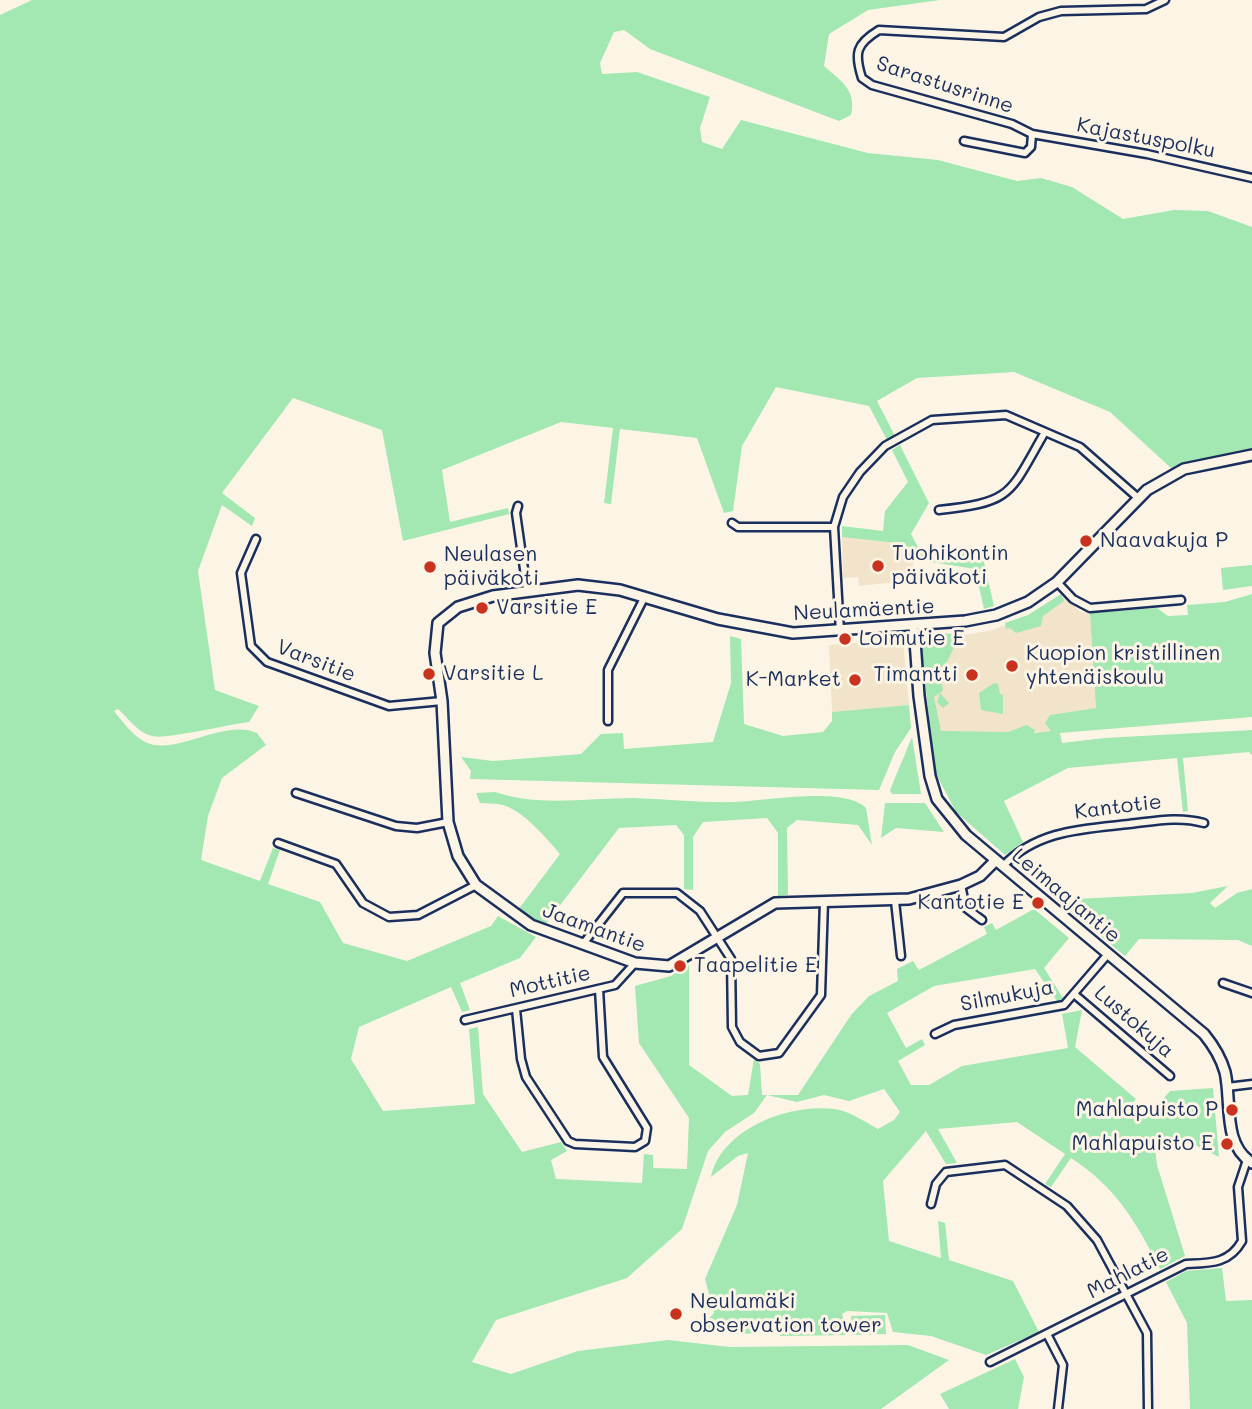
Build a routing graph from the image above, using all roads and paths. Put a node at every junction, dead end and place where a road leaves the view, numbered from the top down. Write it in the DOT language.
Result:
graph roads {
  1 [pos="1165,0"];
  2 [pos="1032,134"];
  3 [pos="964,141"];
  4 [pos="1252,178"];
  5 [pos="1045,432"];
  6 [pos="1252,455"];
  7 [pos="1137,497"];
  8 [pos="518,506"];
  9 [pos="940,510"];
  10 [pos="735,525"];
  11 [pos="835,527"];
  12 [pos="256,539"];
  13 [pos="1056,582"];
  14 [pos="527,590"];
  15 [pos="644,598"];
  16 [pos="1181,600"];
  17 [pos="438,623"];
  18 [pos="914,627"];
  19 [pos="840,632"];
  20 [pos="442,701"];
  21 [pos="608,721"];
  22 [pos="296,793"];
  23 [pos="448,822"];
  24 [pos="1204,823"];
  25 [pos="278,843"];
  26 [pos="1000,863"];
  27 [pos="476,885"];
  28 [pos="961,885"];
  29 [pos="824,901"];
  30 [pos="895,901"];
  31 [pos="982,920"];
  32 [pos="717,938"];
  33 [pos="583,944"];
  34 [pos="1108,954"];
  35 [pos="901,956"];
  36 [pos="635,963"];
  37 [pos="1223,983"];
  38 [pos="599,989"];
  39 [pos="1252,993"];
  40 [pos="1074,994"];
  41 [pos="516,1009"];
  42 [pos="465,1020"];
  43 [pos="935,1034"];
  44 [pos="1170,1076"];
  45 [pos="1252,1084"];
  46 [pos="1227,1087"];
  47 [pos="1250,1162"];
  48 [pos="931,1204"];
  49 [pos="1126,1294"];
  50 [pos="1047,1334"];
  51 [pos="990,1362"];
  52 [pos="1058,1409"];
  53 [pos="1148,1409"];
  1 -- 2 [label="street, Sarastusrinne"];
  2 -- 3 [label="street, Sarastusrinne"];
  2 -- 4 [label="street, Kajastuspolku"];
  5 -- 7 [label="street"];
  5 -- 9 [label="street"];
  5 -- 11 [label="street"];
  6 -- 7 [label="street, Neulamäentie"];
  7 -- 13 [label="street, Neulamäentie"];
  8 -- 14 [label="street"];
  10 -- 11 [label="street"];
  11 -- 19 [label="street"];
  12 -- 20 [label="street, Varsitie"];
  13 -- 16 [label="street"];
  13 -- 18 [label="street, Neulamäentie"];
  14 -- 15 [label="street, Neulamäentie"];
  14 -- 17 [label="street, Neulamäentie"];
  15 -- 19 [label="street, Neulamäentie"];
  15 -- 21 [label="street"];
  17 -- 20 [label="street, Jaamantie"];
  18 -- 19 [label="street, Neulamäentie"];
  18 -- 26 [label="street, Leimaajantie"];
  20 -- 23 [label="street, Jaamantie"];
  22 -- 23 [label="street"];
  23 -- 27 [label="street, Jaamantie"];
  24 -- 26 [label="street, Kantotie"];
  25 -- 27 [label="street"];
  26 -- 28 [label="street, Jaamantie"];
  26 -- 34 [label="street, Leimaajantie"];
  27 -- 33 [label="street, Jaamantie"];
  28 -- 30 [label="street, Jaamantie"];
  28 -- 31 [label="street"];
  29 -- 30 [label="street, Jaamantie"];
  29 -- 32 [label="street, Jaamantie"];
  29 -- 32 [label="street"];
  30 -- 35 [label="street"];
  32 -- 33 [label="street"];
  32 -- 36 [label="street, Jaamantie"];
  33 -- 36 [label="street, Jaamantie"];
  34 -- 40 [label="street, Silmukuja"];
  34 -- 46 [label="street, Leimaajantie"];
  36 -- 38 [label="street, Mottitie"];
  37 -- 39 [label="street"];
  38 -- 41 [label="street, Mottitie"];
  38 -- 41 [label="street"];
  40 -- 43 [label="street, Silmukuja"];
  40 -- 44 [label="street, Lustokuja"];
  41 -- 42 [label="street, Mottitie"];
  45 -- 46 [label="street"];
  46 -- 47 [label="street, Leimaajantie"];
  47 -- 49 [label="street, Mahlatie"];
  48 -- 49 [label="street"];
  49 -- 50 [label="street, Mahlatie"];
  49 -- 53 [label="street"];
  50 -- 51 [label="street, Mahlatie"];
  50 -- 52 [label="street"];
}
